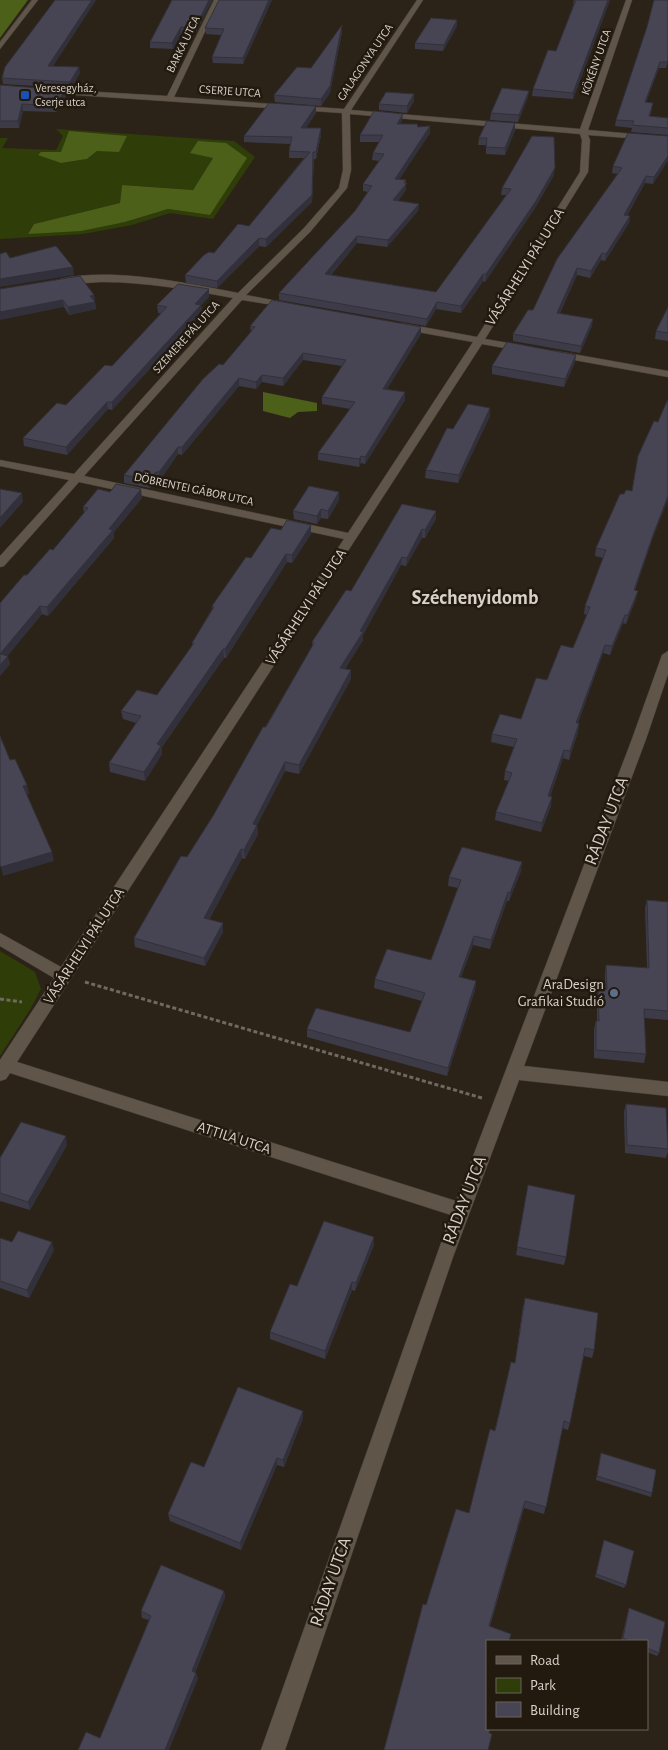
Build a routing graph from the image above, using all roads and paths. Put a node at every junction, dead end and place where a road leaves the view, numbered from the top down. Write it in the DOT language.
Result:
graph roads {
  1 [pos="35,0"];
  2 [pos="217,0"];
  3 [pos="420,0"];
  4 [pos="630,0"];
  5 [pos="0,47"];
  6 [pos="40,91"];
  7 [pos="169,99"];
  8 [pos="346,112"];
  9 [pos="583,132"];
  10 [pos="668,139"];
  11 [pos="52,282"];
  12 [pos="239,297"];
  13 [pos="297,308"];
  14 [pos="393,325"];
  15 [pos="479,341"];
  16 [pos="668,374"];
  17 [pos="0,463"];
  18 [pos="78,478"];
  19 [pos="352,537"];
  20 [pos="0,563"];
  21 [pos="668,655"];
  22 [pos="0,939"];
  23 [pos="64,976"];
  24 [pos="3,1069"];
  25 [pos="512,1072"];
  26 [pos="668,1089"];
  27 [pos="500,1103"];
  28 [pos="462,1211"];
  29 [pos="273,1750"];
  1 -- 5 [label="street"];
  2 -- 7 [label="street, BARKA UTCA"];
  3 -- 8 [label="street, GALAGONYA UTCA"];
  4 -- 9 [label="street, KÖKÉNY UTCA"];
  6 -- 7 [label="street, CSERJE UTCA"];
  7 -- 8 [label="street, CSERJE UTCA"];
  8 -- 9 [label="street, CSERJE UTCA"];
  8 -- 12 [label="street, SZEMERE PÁL UTCA"];
  9 -- 10 [label="street, CSERJE UTCA"];
  9 -- 15 [label="street, VÁSÁRHELYI PÁL UTCA"];
  11 -- 12 [label="street"];
  12 -- 13 [label="street"];
  12 -- 18 [label="street, SZEMERE PÁL UTCA"];
  14 -- 15 [label="street"];
  15 -- 16 [label="street"];
  15 -- 19 [label="street, VÁSÁRHELYI PÁL UTCA"];
  17 -- 18 [label="street, DÖBRENTEI GÁBOR UTCA"];
  18 -- 19 [label="street, DÖBRENTEI GÁBOR UTCA"];
  18 -- 20 [label="street, SZEMERE PÁL UTCA"];
  19 -- 23 [label="street, VÁSÁRHELYI PÁL UTCA"];
  21 -- 25 [label="street, RÁDAY UTCA"];
  22 -- 23 [label="street"];
  23 -- 24 [label="street, VÁSÁRHELYI PÁL UTCA"];
  23 -- 27 [label="path"];
  24 -- 28 [label="street, ATTILA UTCA"];
  25 -- 26 [label="street"];
  25 -- 27 [label="street, RÁDAY UTCA"];
  27 -- 28 [label="street, RÁDAY UTCA"];
  28 -- 29 [label="street, RÁDAY UTCA"];
}
